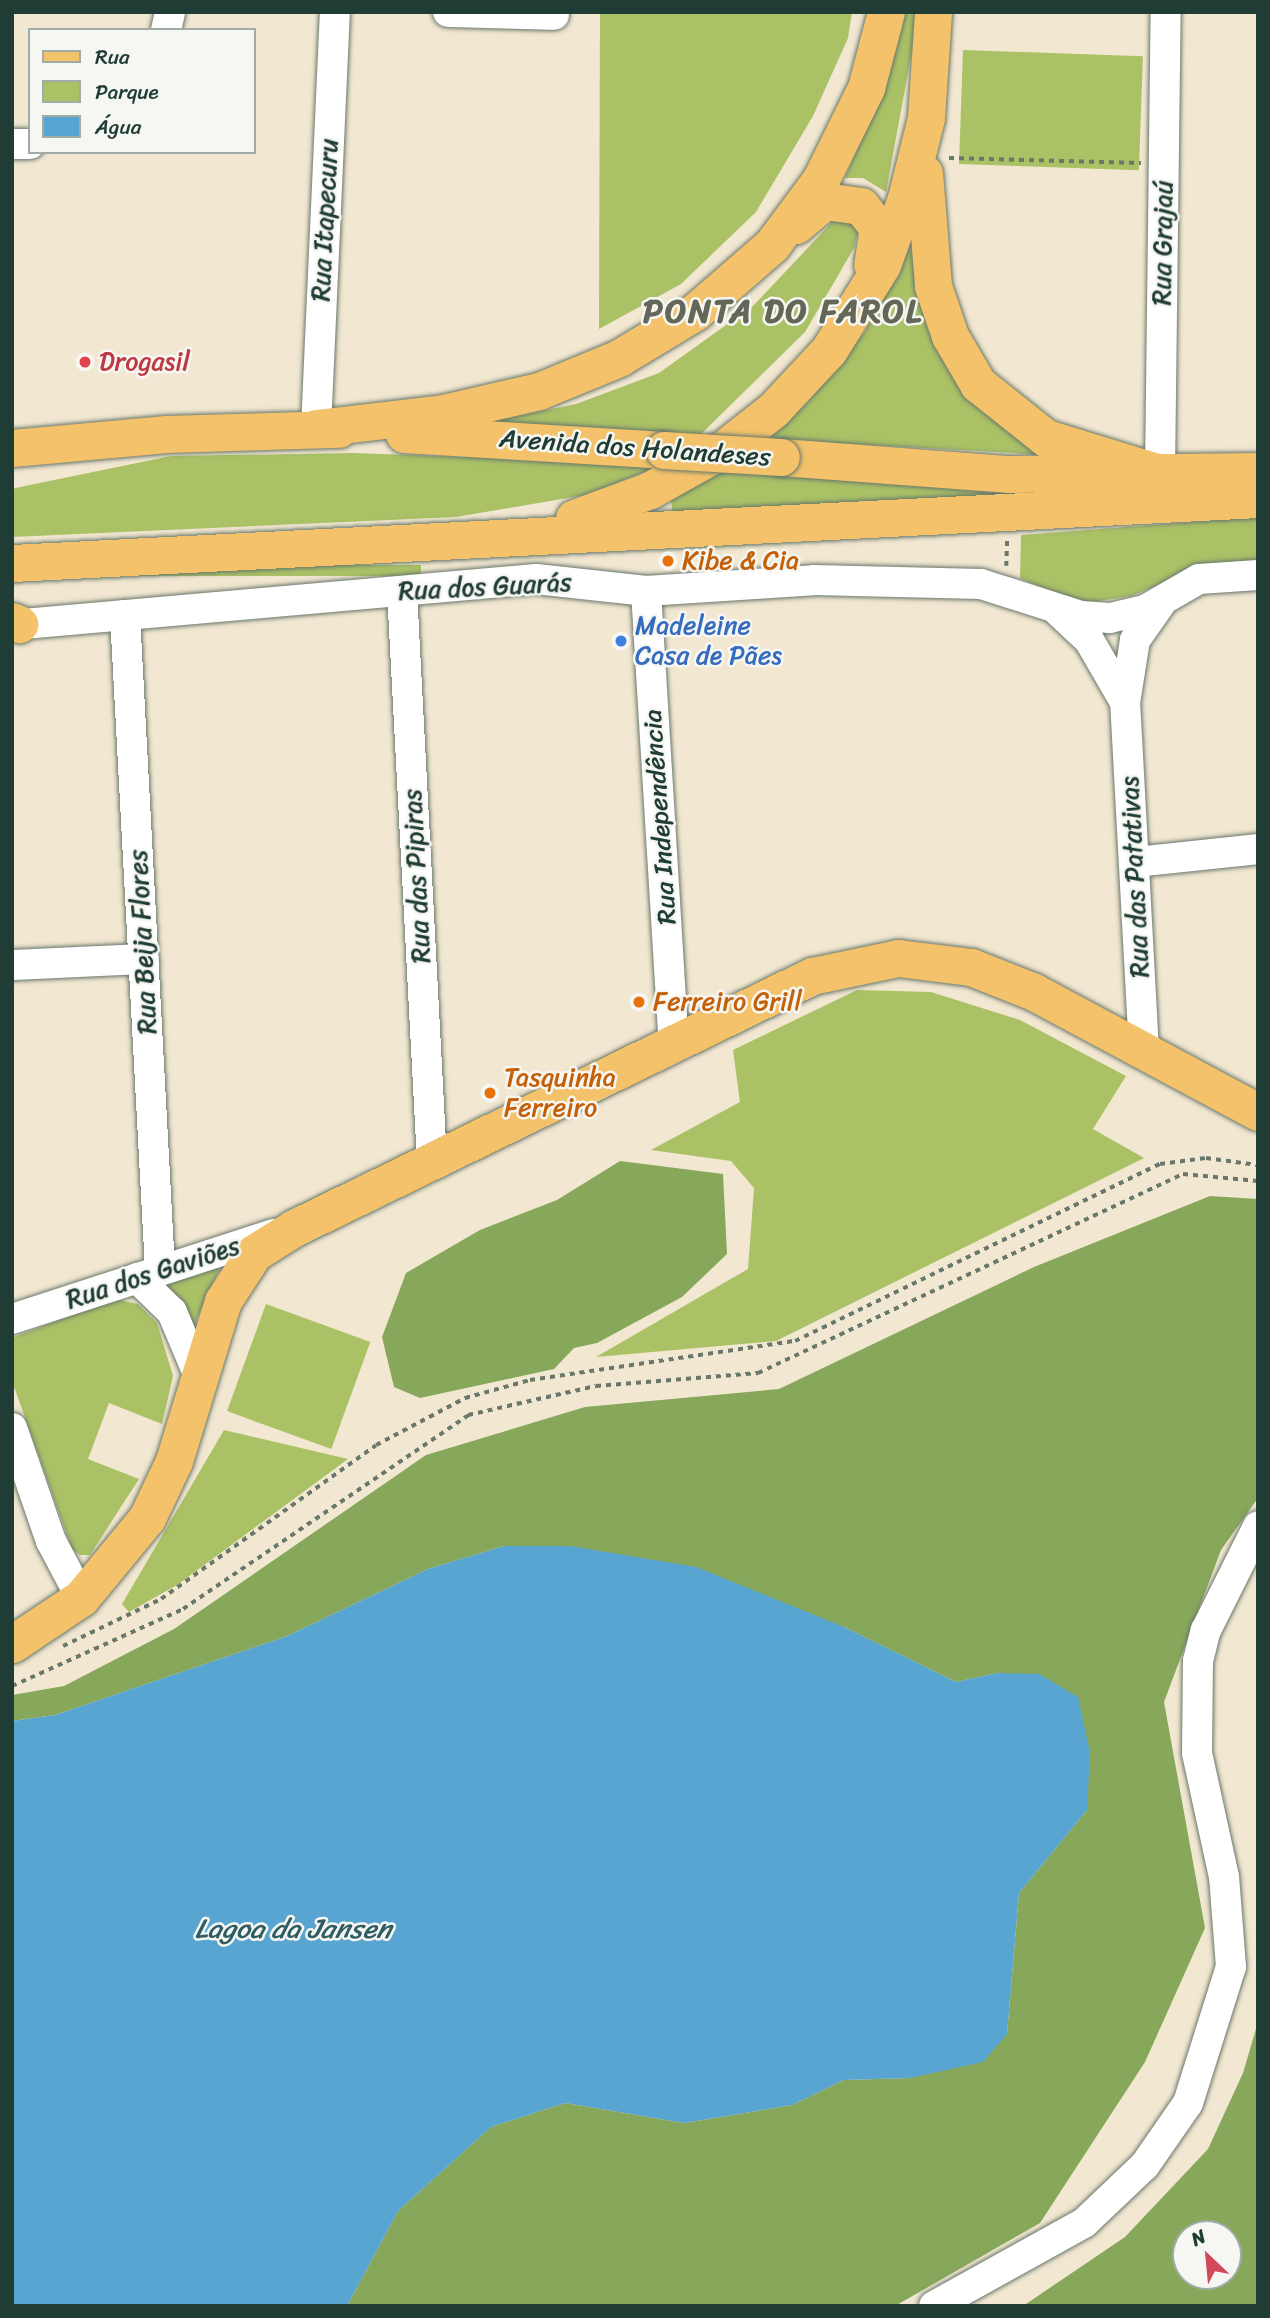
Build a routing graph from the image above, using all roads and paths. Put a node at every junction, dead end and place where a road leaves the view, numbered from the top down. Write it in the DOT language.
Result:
graph roads {
  1 [pos="335,12"];
  2 [pos="447,12"];
  3 [pos="886,12"];
  4 [pos="933,12"];
  5 [pos="1166,12"];
  6 [pos="554,15"];
  7 [pos="926,118"];
  8 [pos="949,158"];
  9 [pos="1164,164"];
  10 [pos="858,306"];
  11 [pos="695,312"];
  12 [pos="316,428"];
  13 [pos="166,434"];
  14 [pos="12,448"];
  15 [pos="12,470"];
  16 [pos="1258,471"];
  17 [pos="1160,473"];
  18 [pos="1258,499"];
  19 [pos="1007,530"];
  20 [pos="513,533"];
  21 [pos="17,564"];
  22 [pos="1258,575"];
  23 [pos="1005,587"];
  24 [pos="402,591"];
  25 [pos="646,591"];
  26 [pos="1164,599"];
  27 [pos="1053,607"];
  28 [pos="125,615"];
  29 [pos="14,623"];
  30 [pos="1125,703"];
  31 [pos="1258,849"];
  32 [pos="1135,862"];
  33 [pos="144,959"];
  34 [pos="12,965"];
  35 [pos="674,1043"];
  36 [pos="1144,1051"];
  37 [pos="1258,1112"];
  38 [pos="432,1161"];
  39 [pos="1258,1164"];
  40 [pos="1258,1181"];
  41 [pos="294,1228"];
  42 [pos="148,1274"];
  43 [pos="12,1319"];
  44 [pos="198,1374"];
  45 [pos="12,1428"];
  46 [pos="1258,1526"];
  47 [pos="81,1598"];
  48 [pos="12,1644"];
  49 [pos="56,1649"];
  50 [pos="12,1686"];
  51 [pos="934,2306"];
  1 -- 12 [label="street, Rua Itapecuru"];
  2 -- 6 [label="street"];
  3 -- 11 [label="main road"];
  4 -- 7 [label="main road"];
  5 -- 9 [label="street, Rua Grajaú"];
  7 -- 10 [label="main road"];
  7 -- 17 [label="main road"];
  8 -- 9 [label="path"];
  9 -- 17 [label="street, Rua Grajaú"];
  10 -- 11 [label="main road"];
  10 -- 20 [label="main road"];
  11 -- 12 [label="main road"];
  12 -- 13 [label="main road, Avenida dos Holandeses"];
  12 -- 17 [label="main road, Avenida dos Holandeses, bridge"];
  13 -- 14 [label="main road, Avenida dos Holandeses"];
  13 -- 15 [label="main road"];
  16 -- 17 [label="main road, Avenida dos Holandeses"];
  18 -- 20 [label="main road"];
  19 -- 23 [label="path"];
  20 -- 21 [label="main road"];
  22 -- 26 [label="street"];
  23 -- 25 [label="street, Rua dos Guarás"];
  23 -- 27 [label="street, Rua dos Guarás"];
  24 -- 25 [label="street, Rua dos Guarás"];
  24 -- 28 [label="street, Rua dos Guarás"];
  24 -- 38 [label="street, Rua das Pipiras"];
  25 -- 35 [label="street, Rua Independência"];
  26 -- 27 [label="street, Rua dos Guarás"];
  26 -- 30 [label="street, Rua das Patativas"];
  27 -- 30 [label="street, Rua das Patativas"];
  28 -- 29 [label="street, Rua dos Guarás"];
  28 -- 33 [label="street, Rua Beija Flores"];
  30 -- 32 [label="street, Rua das Patativas"];
  31 -- 32 [label="street"];
  32 -- 36 [label="street, Rua das Patativas"];
  33 -- 34 [label="street"];
  33 -- 42 [label="street, Rua Beija Flores"];
  35 -- 36 [label="main road"];
  35 -- 38 [label="main road"];
  36 -- 37 [label="main road"];
  38 -- 41 [label="main road"];
  39 -- 49 [label="path"];
  40 -- 50 [label="path"];
  41 -- 42 [label="street, Rua dos Gaviões"];
  41 -- 44 [label="main road"];
  42 -- 43 [label="street, Rua dos Gaviões"];
  42 -- 44 [label="street"];
  44 -- 47 [label="main road"];
  45 -- 47 [label="street"];
  46 -- 51 [label="street"];
  47 -- 48 [label="main road"];
}
